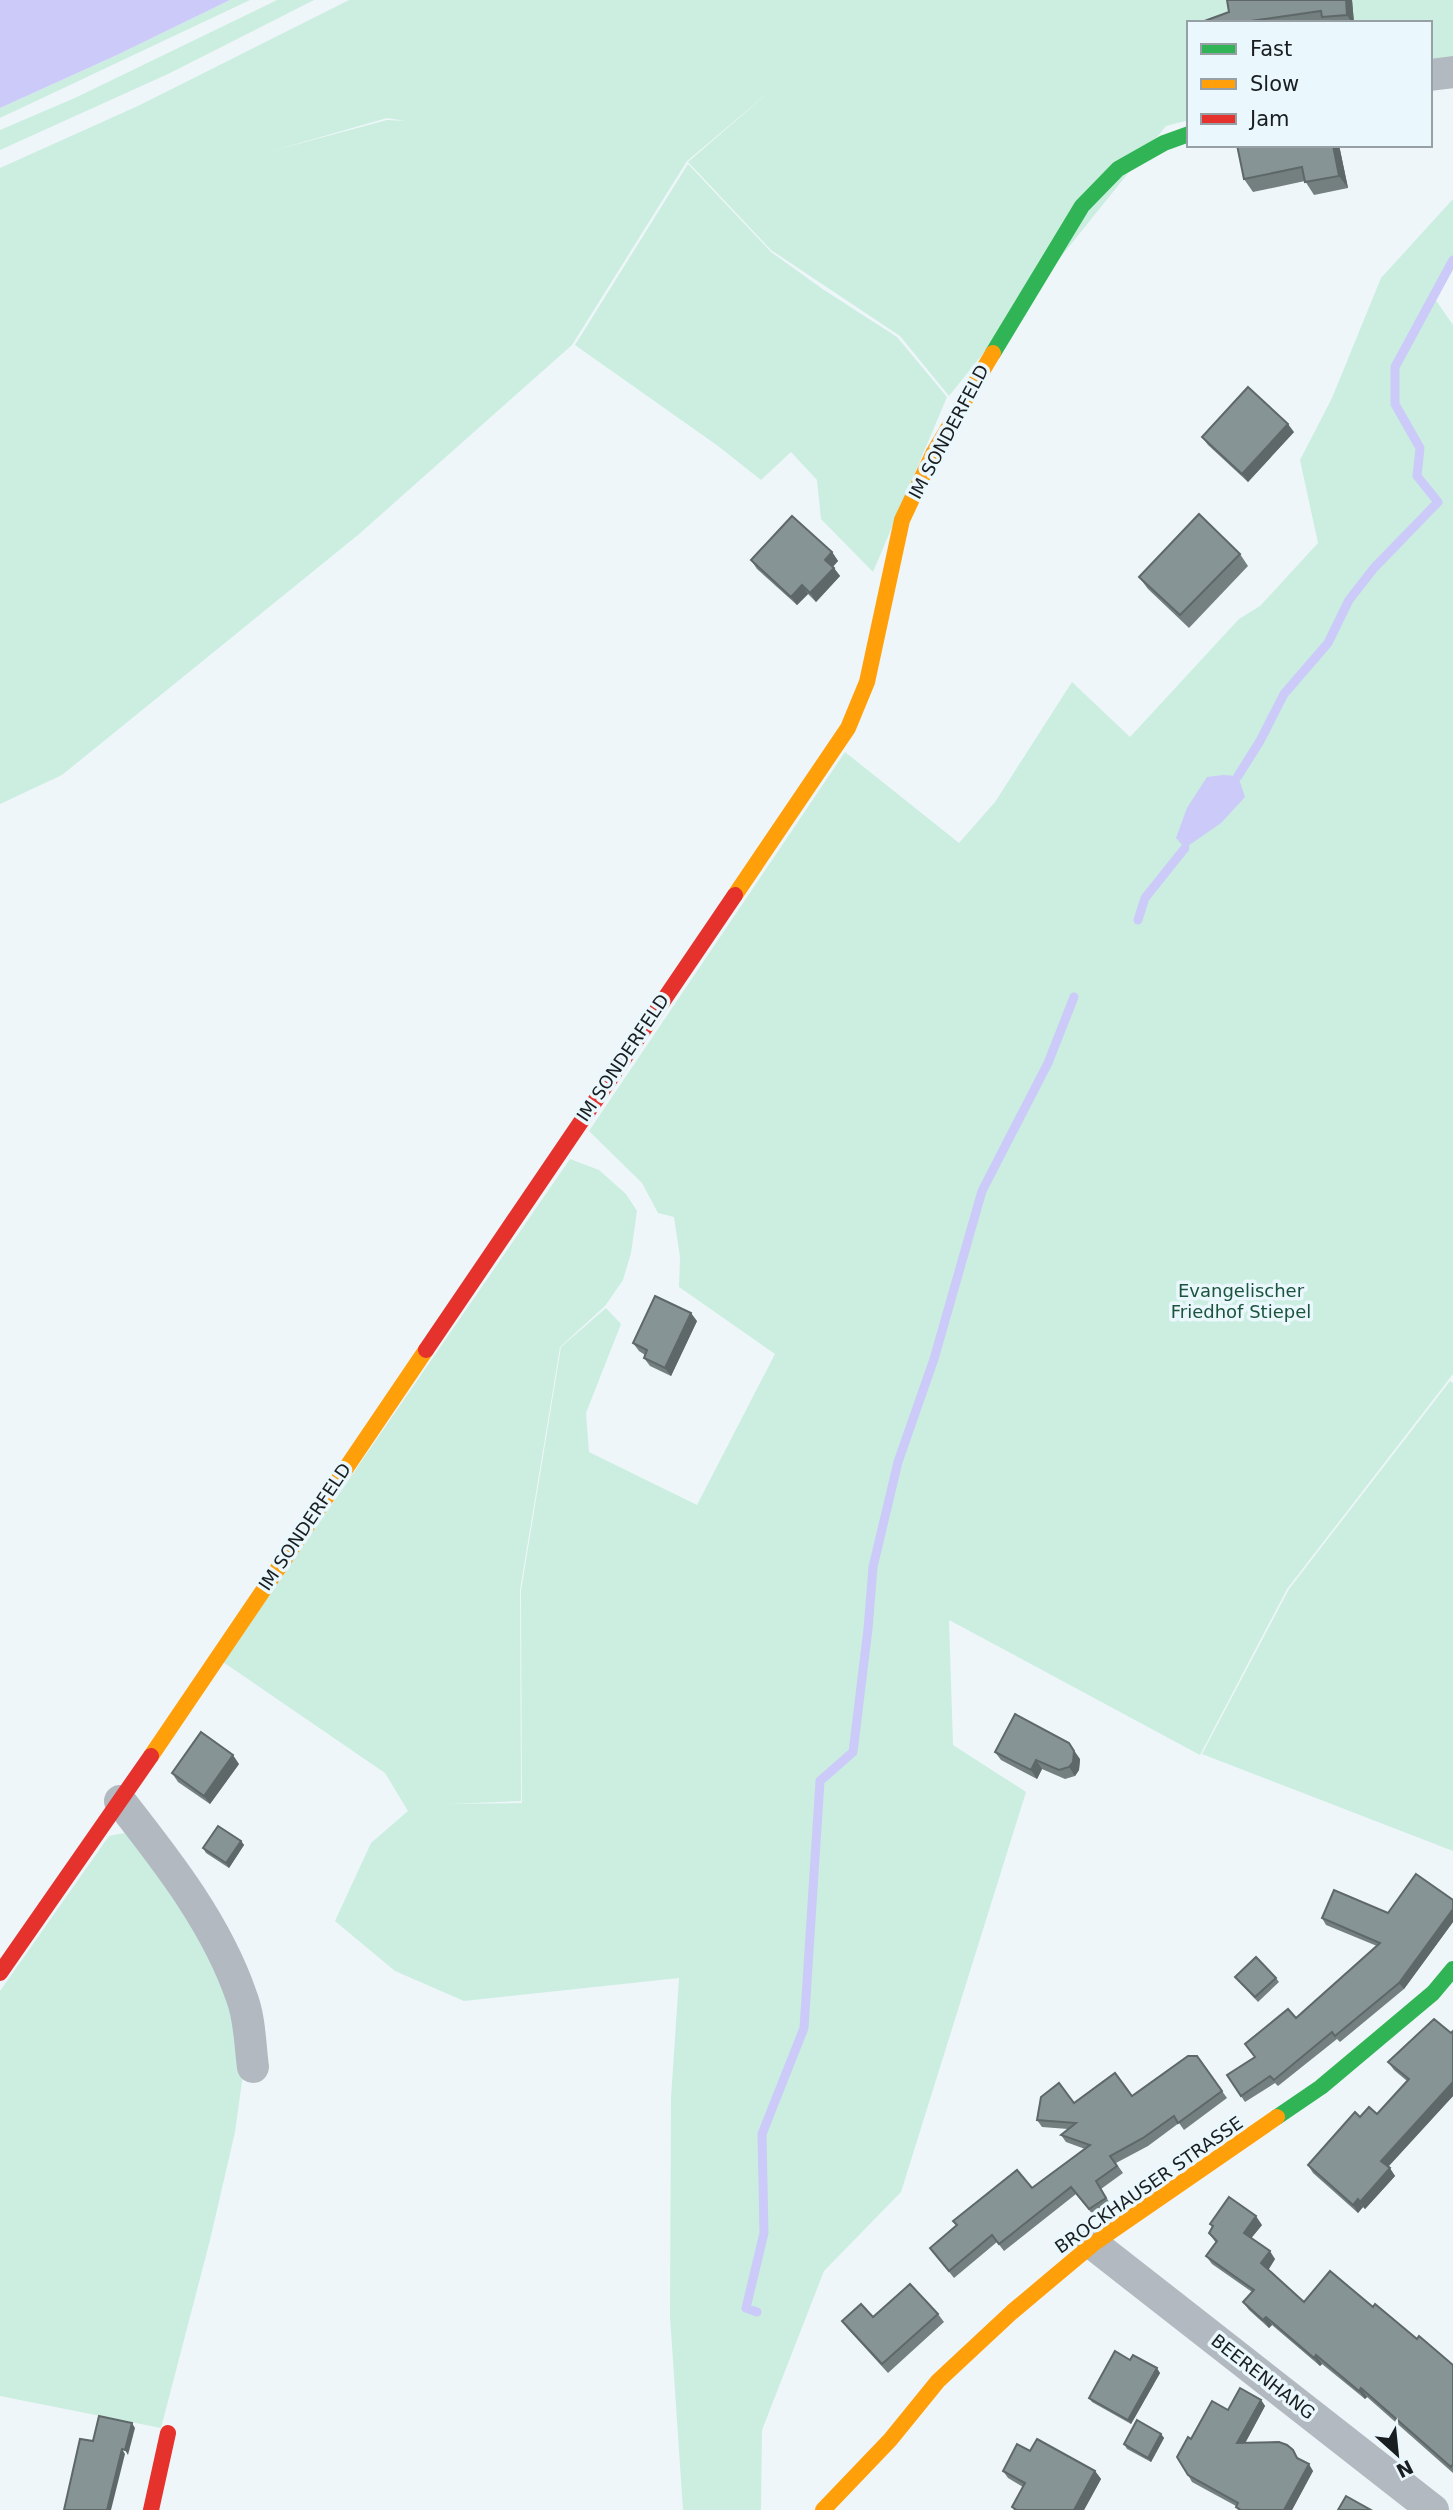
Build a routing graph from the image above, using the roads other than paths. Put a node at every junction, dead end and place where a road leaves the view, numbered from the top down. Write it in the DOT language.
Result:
graph roads {
  1 [pos="1453,72"];
  2 [pos="1432,75"];
  3 [pos="1187,135"];
  4 [pos="120,1801"];
  5 [pos="1453,1969"];
  6 [pos="0,1973"];
  7 [pos="253,2067"];
  8 [pos="1093,2245"];
  9 [pos="168,2433"];
  10 [pos="151,2510"];
  11 [pos="823,2510"];
  12 [pos="1433,2510"];
  1 -- 2 [label="street"];
  3 -- 4 [label="street, IM SONDERFELD"];
  4 -- 6 [label="street, IM SONDERFELD"];
  4 -- 7 [label="street"];
  5 -- 8 [label="street, BROCKHAUSER STRASSE"];
  8 -- 11 [label="street, BROCKHAUSER STRASSE"];
  8 -- 12 [label="street, BEERENHANG"];
  9 -- 10 [label="street"];
}
